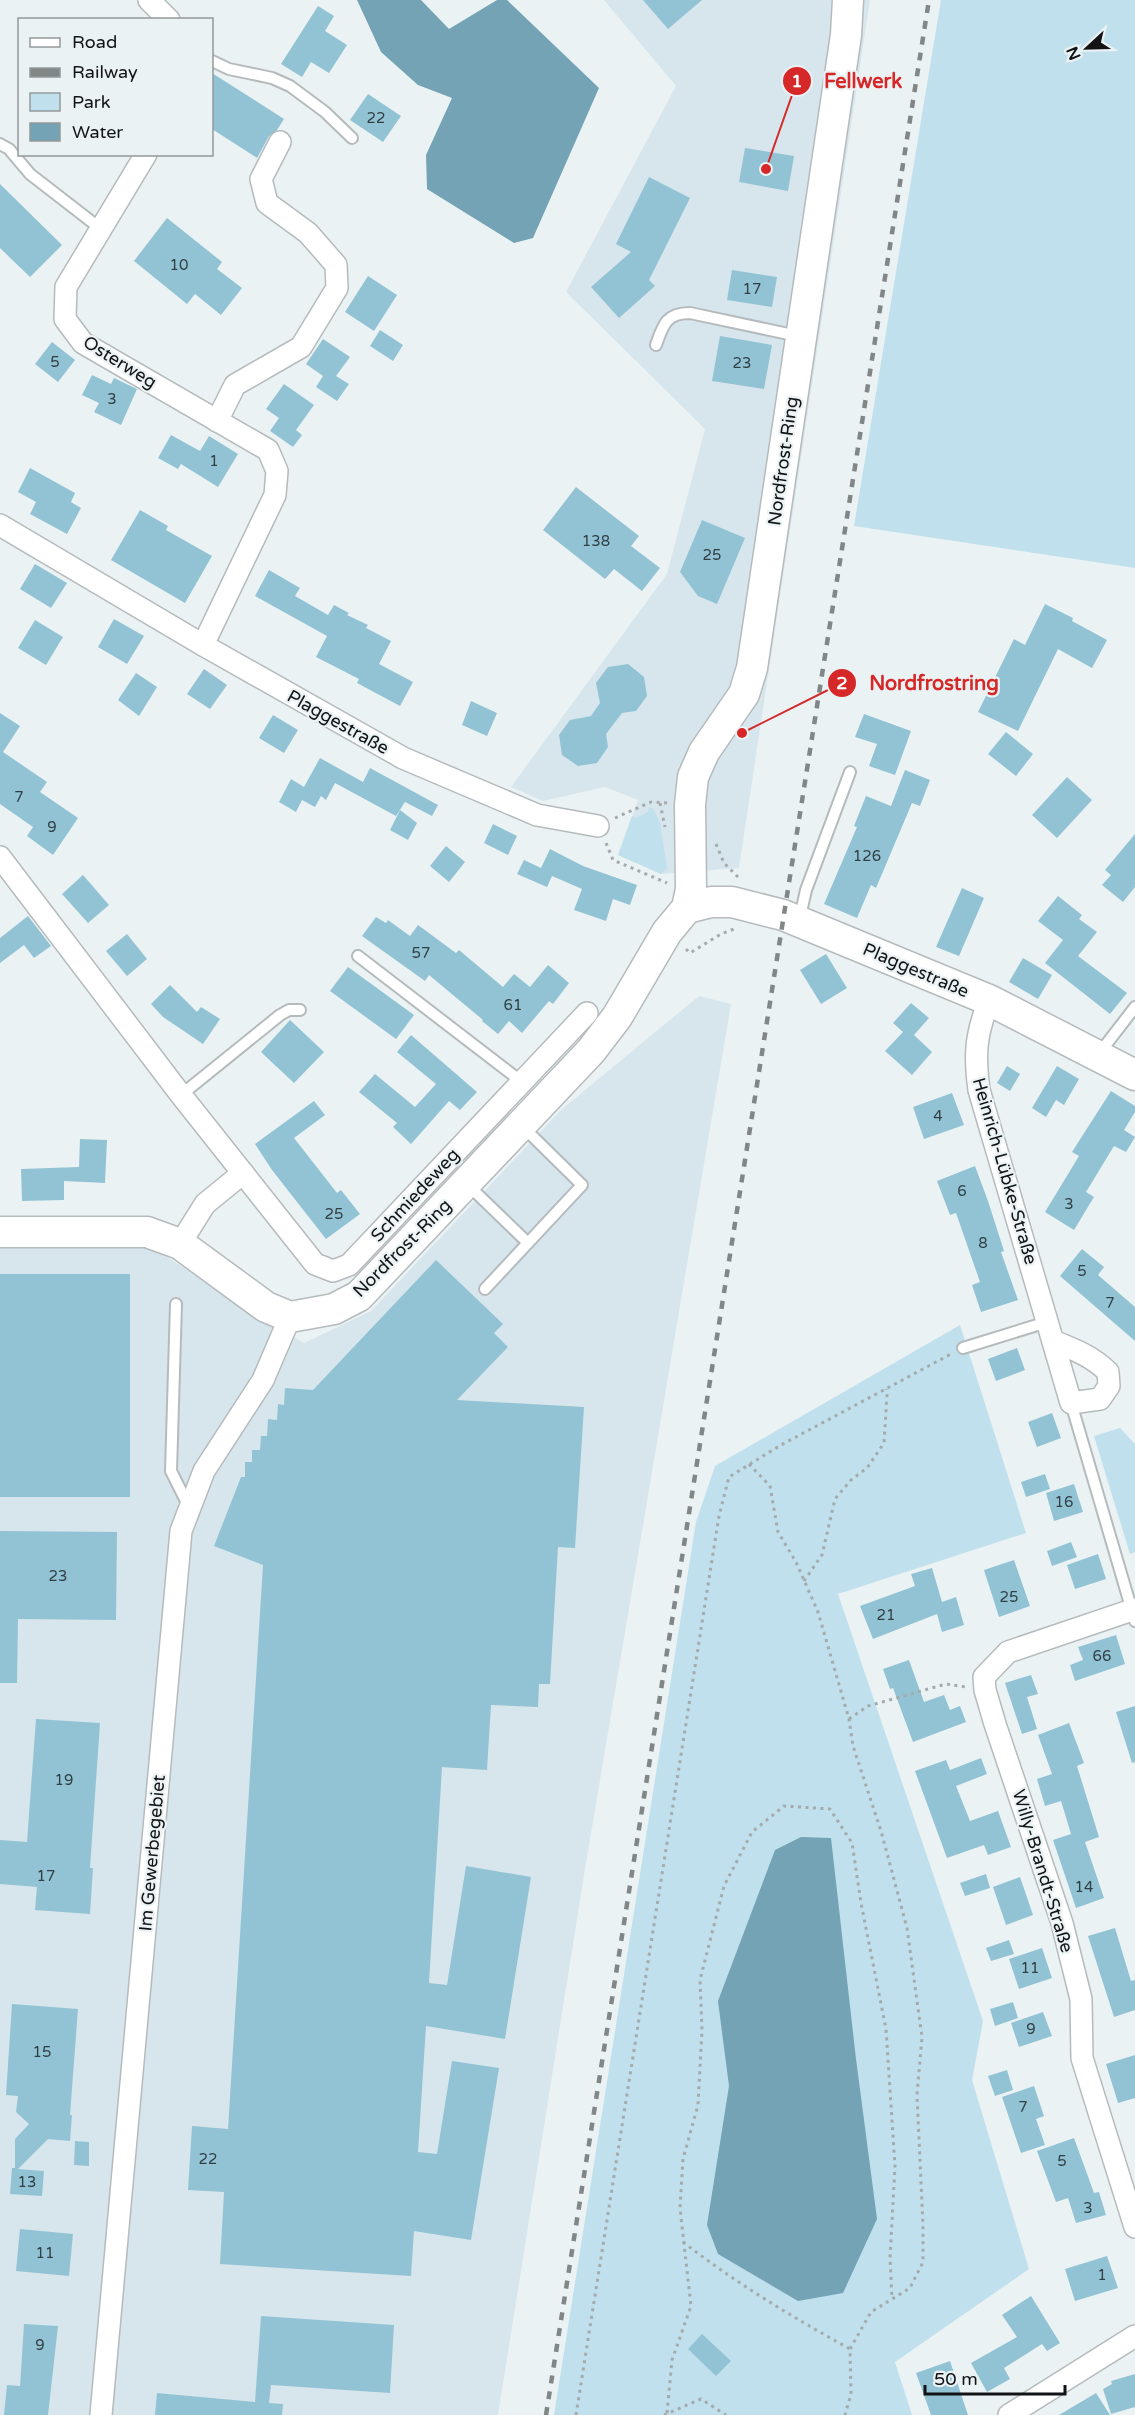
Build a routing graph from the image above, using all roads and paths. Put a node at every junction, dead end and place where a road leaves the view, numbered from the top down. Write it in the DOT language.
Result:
graph roads {
  1 [pos="149,0"];
  2 [pos="848,0"];
  3 [pos="168,18"];
  4 [pos="213,61"];
  5 [pos="352,138"];
  6 [pos="280,142"];
  7 [pos="0,144"];
  8 [pos="145,156"];
  9 [pos="101,229"];
  10 [pos="802,337"];
  11 [pos="656,345"];
  12 [pos="217,421"];
  13 [pos="0,525"];
  14 [pos="203,645"];
  15 [pos="849,772"];
  16 [pos="660,802"];
  17 [pos="598,826"];
  18 [pos="712,835"];
  19 [pos="0,857"];
  20 [pos="745,883"];
  21 [pos="679,897"];
  22 [pos="799,921"];
  23 [pos="358,956"];
  24 [pos="989,1000"];
  25 [pos="1135,1007"];
  26 [pos="300,1010"];
  27 [pos="587,1013"];
  28 [pos="1098,1056"];
  29 [pos="1135,1075"];
  30 [pos="522,1082"];
  31 [pos="181,1095"];
  32 [pos="521,1125"];
  33 [pos="243,1173"];
  34 [pos="466,1183"];
  35 [pos="0,1232"];
  36 [pos="528,1243"];
  37 [pos="180,1244"];
  38 [pos="485,1288"];
  39 [pos="176,1304"];
  40 [pos="290,1317"];
  41 [pos="1050,1331"];
  42 [pos="963,1348"];
  43 [pos="886,1389"];
  44 [pos="1071,1403"];
  45 [pos="749,1464"];
  46 [pos="189,1507"];
  47 [pos="804,1581"];
  48 [pos="1134,1613"];
  49 [pos="985,1690"];
  50 [pos="849,1719"];
  51 [pos="1135,2227"];
  52 [pos="683,2242"];
  53 [pos="892,2300"];
  54 [pos="1135,2336"];
  55 [pos="850,2349"];
  56 [pos="665,2414"];
  57 [pos="101,2415"];
  58 [pos="576,2415"];
  59 [pos="726,2415"];
  60 [pos="845,2415"];
  61 [pos="1009,2415"];
  1 -- 3 [label="street"];
  2 -- 10 [label="street, Nordfrost-Ring"];
  4 -- 5 [label="lane"];
  6 -- 12 [label="street"];
  7 -- 9 [label="lane"];
  8 -- 9 [label="street, Osterweg"];
  9 -- 12 [label="street, Osterweg"];
  10 -- 11 [label="lane"];
  10 -- 21 [label="street, Nordfrost-Ring"];
  12 -- 14 [label="street, Osterweg"];
  13 -- 14 [label="street, Plaggestraße"];
  14 -- 17 [label="street, Plaggestraße"];
  15 -- 22 [label="lane"];
  16 -- 17 [label="path"];
  17 -- 21 [label="path"];
  18 -- 20 [label="path"];
  19 -- 31 [label="street, Schmiedeweg"];
  21 -- 22 [label="street, Plaggestraße"];
  21 -- 32 [label="street, Nordfrost-Ring"];
  22 -- 24 [label="street, Plaggestraße"];
  23 -- 30 [label="lane"];
  24 -- 28 [label="street, Plaggestraße"];
  24 -- 41 [label="street, Heinrich-Lübke-Straße"];
  25 -- 28 [label="lane"];
  26 -- 31 [label="lane"];
  27 -- 30 [label="street, Schmiedeweg"];
  28 -- 29 [label="street, Plaggestraße"];
  30 -- 33 [label="street, Schmiedeweg"];
  31 -- 33 [label="street, Schmiedeweg"];
  32 -- 34 [label="street, Nordfrost-Ring"];
  32 -- 36 [label="lane"];
  33 -- 37 [label="street"];
  34 -- 36 [label="lane"];
  34 -- 40 [label="street, Nordfrost-Ring"];
  35 -- 37 [label="street"];
  36 -- 38 [label="lane"];
  37 -- 40 [label="street"];
  39 -- 46 [label="lane"];
  40 -- 46 [label="street, Im Gewerbegebiet"];
  41 -- 42 [label="lane"];
  41 -- 44 [label="street, Heinrich-Lübke-Straße"];
  41 -- 44 [label="street"];
  42 -- 43 [label="path"];
  43 -- 45 [label="path"];
  43 -- 47 [label="path"];
  44 -- 48 [label="lane, Heinrich-Lübke-Straße"];
  45 -- 47 [label="path"];
  45 -- 58 [label="path"];
  46 -- 57 [label="street, Im Gewerbegebiet"];
  47 -- 50 [label="path"];
  48 -- 49 [label="street"];
  49 -- 50 [label="path"];
  49 -- 51 [label="street, Willy-Brandt-Straße"];
  50 -- 53 [label="path"];
  52 -- 53 [label="path"];
  52 -- 55 [label="path"];
  52 -- 56 [label="path"];
  53 -- 55 [label="path"];
  54 -- 61 [label="street"];
  55 -- 60 [label="path"];
  56 -- 59 [label="path"];
}
